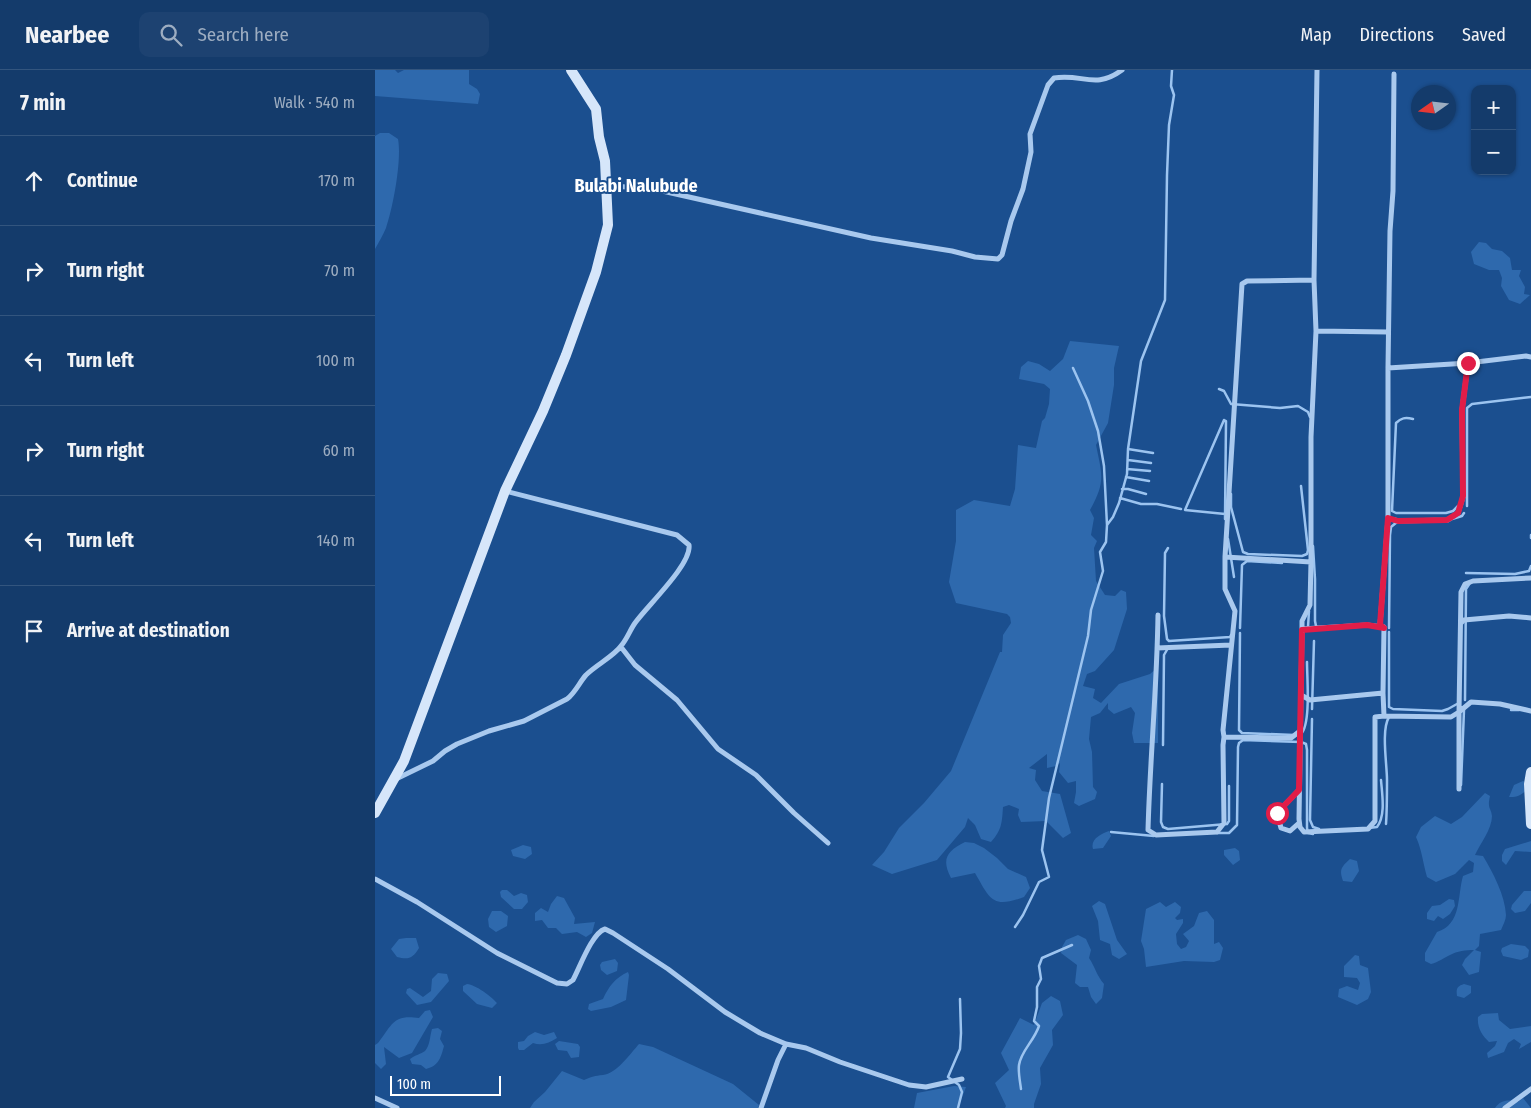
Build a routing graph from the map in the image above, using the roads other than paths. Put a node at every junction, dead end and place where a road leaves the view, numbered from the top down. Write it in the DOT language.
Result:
graph roads {
  1 [pos="571,70"];
  2 [pos="1122,70"];
  3 [pos="1317,70"];
  4 [pos="1394,74"];
  5 [pos="607,186"];
  6 [pos="1314,280"];
  7 [pos="1316,331"];
  8 [pos="1387,332"];
  9 [pos="1531,357"];
  10 [pos="1468,363"];
  11 [pos="1388,368"];
  12 [pos="505,491"];
  13 [pos="1388,518"];
  14 [pos="1225,557"];
  15 [pos="1311,562"];
  16 [pos="1531,578"];
  17 [pos="1157,615"];
  18 [pos="1531,618"];
  19 [pos="1461,623"];
  20 [pos="1384,628"];
  21 [pos="1302,630"];
  22 [pos="1231,645"];
  23 [pos="621,647"];
  24 [pos="1157,648"];
  25 [pos="1383,693"];
  26 [pos="1301,695"];
  27 [pos="1531,711"];
  28 [pos="1459,712"];
  29 [pos="1384,716"];
  30 [pos="1300,731"];
  31 [pos="1224,737"];
  32 [pos="1291,738"];
  33 [pos="1300,745"];
  34 [pos="1531,772"];
  35 [pos="395,779"];
  36 [pos="1459,789"];
  37 [pos="1299,790"];
  38 [pos="375,813"];
  39 [pos="1299,823"];
  40 [pos="1531,824"];
  41 [pos="829,843"];
  42 [pos="375,878"];
  43 [pos="786,1044"];
  44 [pos="962,1079"];
  45 [pos="1531,1089"];
  46 [pos="375,1099"];
  47 [pos="397,1108"];
  48 [pos="761,1108"];
  49 [pos="1505,1108"];
  1 -- 5 [label="street"];
  2 -- 5 [label="street"];
  3 -- 6 [label="street"];
  4 -- 8 [label="street"];
  5 -- 12 [label="street"];
  6 -- 7 [label="street"];
  6 -- 14 [label="street"];
  7 -- 8 [label="street"];
  7 -- 15 [label="street"];
  8 -- 11 [label="street"];
  9 -- 10 [label="street"];
  10 -- 11 [label="street"];
  10 -- 13 [label="street"];
  11 -- 13 [label="street"];
  12 -- 23 [label="street"];
  12 -- 35 [label="street"];
  13 -- 20 [label="street"];
  14 -- 15 [label="street"];
  14 -- 22 [label="street"];
  15 -- 21 [label="street"];
  16 -- 19 [label="street"];
  17 -- 24 [label="street"];
  18 -- 19 [label="street"];
  19 -- 28 [label="street"];
  20 -- 21 [label="street"];
  20 -- 25 [label="street"];
  21 -- 26 [label="street"];
  22 -- 24 [label="street"];
  22 -- 31 [label="street"];
  23 -- 35 [label="street"];
  23 -- 41 [label="street"];
  24 -- 31 [label="street"];
  25 -- 26 [label="street"];
  25 -- 29 [label="street"];
  26 -- 30 [label="street"];
  27 -- 28 [label="street"];
  28 -- 29 [label="street"];
  28 -- 36 [label="street"];
  29 -- 39 [label="street"];
  30 -- 32 [label="street"];
  30 -- 33 [label="street"];
  31 -- 32 [label="street"];
  32 -- 33 [label="street"];
  33 -- 37 [label="street"];
  34 -- 40 [label="street"];
  35 -- 38 [label="street"];
  37 -- 39 [label="street"];
  37 -- 39 [label="street"];
  42 -- 43 [label="street"];
  43 -- 44 [label="street"];
  43 -- 48 [label="street"];
  45 -- 49 [label="street"];
  46 -- 47 [label="street"];
}
